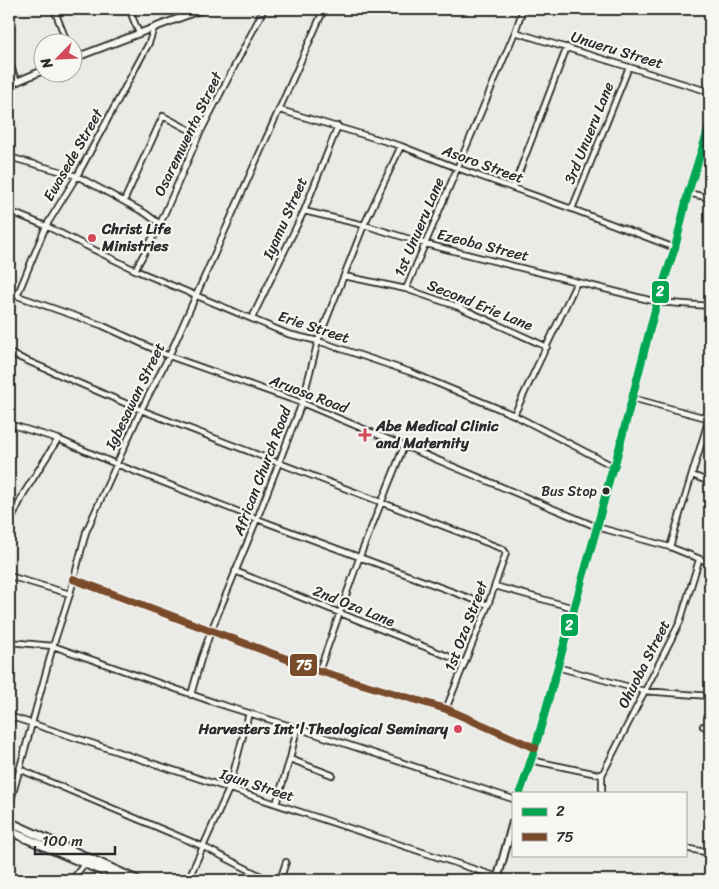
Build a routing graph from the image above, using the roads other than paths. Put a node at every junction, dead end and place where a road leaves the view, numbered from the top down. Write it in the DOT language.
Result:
graph roads {
  1 [pos="54,9"];
  2 [pos="129,9"];
  3 [pos="203,9"];
  4 [pos="264,9"];
  5 [pos="324,9"];
  6 [pos="523,9"];
  7 [pos="194,10"];
  8 [pos="154,28"];
  9 [pos="63,32"];
  10 [pos="515,32"];
  11 [pos="139,33"];
  12 [pos="567,47"];
  13 [pos="82,55"];
  14 [pos="9,62"];
  15 [pos="630,67"];
  16 [pos="32,75"];
  17 [pos="17,82"];
  18 [pos="9,85"];
  19 [pos="710,92"];
  20 [pos="280,110"];
  21 [pos="710,124"];
  22 [pos="338,126"];
  23 [pos="199,135"];
  24 [pos="401,146"];
  25 [pos="9,158"];
  26 [pos="457,168"];
  27 [pos="76,176"];
  28 [pos="513,188"];
  29 [pos="688,193"];
  30 [pos="710,198"];
  31 [pos="124,201"];
  32 [pos="572,209"];
  33 [pos="304,210"];
  34 [pos="9,212"];
  35 [pos="160,224"];
  36 [pos="364,225"];
  37 [pos="46,226"];
  38 [pos="426,244"];
  39 [pos="675,248"];
  40 [pos="135,270"];
  41 [pos="344,276"];
  42 [pos="576,282"];
  43 [pos="406,289"];
  44 [pos="9,293"];
  45 [pos="195,294"];
  46 [pos="17,296"];
  47 [pos="657,302"];
  48 [pos="710,306"];
  49 [pos="252,318"];
  50 [pos="318,341"];
  51 [pos="547,347"];
  52 [pos="9,353"];
  53 [pos="169,356"];
  54 [pos="632,398"];
  55 [pos="302,403"];
  56 [pos="141,410"];
  57 [pos="514,415"];
  58 [pos="710,418"];
  59 [pos="9,424"];
  60 [pos="58,439"];
  61 [pos="404,446"];
  62 [pos="278,461"];
  63 [pos="116,464"];
  64 [pos="612,466"];
  65 [pos="692,475"];
  66 [pos="710,482"];
  67 [pos="382,501"];
  68 [pos="257,519"];
  69 [pos="9,526"];
  70 [pos="597,527"];
  71 [pos="670,547"];
  72 [pos="360,556"];
  73 [pos="699,560"];
  74 [pos="710,563"];
  75 [pos="235,571"];
  76 [pos="9,576"];
  77 [pos="73,579"];
  78 [pos="496,586"];
  79 [pos="70,594"];
  80 [pos="488,605"];
  81 [pos="574,608"];
  82 [pos="340,614"];
  83 [pos="211,632"];
  84 [pos="9,642"];
  85 [pos="53,646"];
  86 [pos="465,663"];
  87 [pos="557,667"];
  88 [pos="319,671"];
  89 [pos="644,691"];
  90 [pos="191,695"];
  91 [pos="710,696"];
  92 [pos="446,710"];
  93 [pos="248,713"];
  94 [pos="9,716"];
  95 [pos="33,723"];
  96 [pos="703,726"];
  97 [pos="297,728"];
  98 [pos="710,728"];
  99 [pos="535,748"];
  100 [pos="290,759"];
  101 [pos="530,760"];
  102 [pos="19,770"];
  103 [pos="332,775"];
  104 [pos="602,775"];
  105 [pos="229,790"];
  106 [pos="520,792"];
  107 [pos="602,792"];
  108 [pos="512,799"];
  109 [pos="276,804"];
  110 [pos="9,808"];
  111 [pos="9,822"];
  112 [pos="512,826"];
  113 [pos="9,830"];
  114 [pos="204,847"];
  115 [pos="686,848"];
  116 [pos="710,853"];
  117 [pos="286,862"];
  118 [pos="85,863"];
  119 [pos="497,879"];
  120 [pos="72,880"];
  121 [pos="123,880"];
  122 [pos="137,880"];
  123 [pos="188,880"];
  124 [pos="269,880"];
  125 [pos="280,880"];
  1 -- 9 [label="street"];
  2 -- 11 [label="street"];
  3 -- 7 [label="street"];
  4 -- 23 [label="street, Osaremwenta Street"];
  5 -- 20 [label="street, Igbesawan Street"];
  6 -- 10 [label="street, 1st Unueru Lane"];
  7 -- 8 [label="street"];
  8 -- 11 [label="street"];
  8 -- 27 [label="street, Ewasede Street"];
  10 -- 12 [label="street, Unueru Street"];
  10 -- 26 [label="street, 1st Unueru Lane"];
  11 -- 13 [label="street"];
  12 -- 15 [label="street, Unueru Street"];
  12 -- 28 [label="street"];
  14 -- 17 [label="street"];
  15 -- 19 [label="street, Unueru Street"];
  15 -- 32 [label="street, 3rd Unueru Lane"];
  16 -- 17 [label="street"];
  17 -- 18 [label="street"];
  20 -- 22 [label="street, Asoro Street"];
  20 -- 45 [label="street, Igbesawan Street"];
  21 -- 29 [label="main road"];
  22 -- 24 [label="street, Asoro Street"];
  22 -- 33 [label="street, Iyamu Street"];
  23 -- 31 [label="street"];
  23 -- 35 [label="street, Osaremwenta Street"];
  24 -- 26 [label="street, Asoro Street"];
  24 -- 36 [label="street, African Church Road"];
  25 -- 27 [label="street"];
  26 -- 28 [label="street, Asoro Street"];
  26 -- 38 [label="street, 1st Unueru Lane"];
  27 -- 31 [label="street"];
  27 -- 37 [label="street, Ewasede Street"];
  28 -- 32 [label="street, Asoro Street"];
  29 -- 30 [label="street"];
  29 -- 39 [label="main road"];
  31 -- 35 [label="street"];
  32 -- 39 [label="street, Asoro Street"];
  33 -- 36 [label="street, Ezeoba Street"];
  33 -- 49 [label="street, Iyamu Street"];
  34 -- 37 [label="street, Erie Street"];
  35 -- 40 [label="street, Osaremwenta Street"];
  36 -- 38 [label="street, Ezeoba Street"];
  36 -- 41 [label="street, African Church Road"];
  37 -- 40 [label="street, Erie Street"];
  37 -- 46 [label="street, Ewasede Street"];
  38 -- 42 [label="street, Ezeoba Street"];
  38 -- 43 [label="street, 1st Unueru Lane"];
  39 -- 47 [label="main road"];
  40 -- 45 [label="street, Erie Street"];
  41 -- 43 [label="street, Second Erie Lane"];
  41 -- 50 [label="street, African Church Road"];
  42 -- 47 [label="street, Ezeoba Street"];
  42 -- 51 [label="street"];
  43 -- 51 [label="street, Second Erie Lane"];
  44 -- 46 [label="street, Aruosa Road"];
  45 -- 49 [label="street, Erie Street"];
  45 -- 53 [label="street, Igbesawan Street"];
  46 -- 53 [label="street, Aruosa Road"];
  47 -- 48 [label="street, Ezeoba Street"];
  47 -- 54 [label="main road"];
  49 -- 50 [label="street, Erie Street"];
  50 -- 55 [label="street, African Church Road"];
  50 -- 57 [label="street, Erie Street"];
  51 -- 57 [label="street"];
  52 -- 56 [label="street"];
  53 -- 55 [label="street, Aruosa Road"];
  53 -- 56 [label="street, Igbesawan Street"];
  54 -- 58 [label="street"];
  54 -- 64 [label="main road"];
  55 -- 61 [label="street, Aruosa Road"];
  55 -- 62 [label="street, African Church Road"];
  56 -- 62 [label="street"];
  56 -- 63 [label="street, Igbesawan Street"];
  57 -- 64 [label="street, Erie Street"];
  58 -- 65 [label="street"];
  59 -- 60 [label="street"];
  60 -- 63 [label="street"];
  60 -- 69 [label="street"];
  61 -- 67 [label="street"];
  61 -- 70 [label="street, Aruosa Road"];
  62 -- 67 [label="street"];
  62 -- 68 [label="street, African Church Road"];
  63 -- 68 [label="street"];
  63 -- 77 [label="street, Igbesawan Street"];
  64 -- 70 [label="main road"];
  65 -- 66 [label="street"];
  65 -- 71 [label="street"];
  67 -- 72 [label="street"];
  67 -- 78 [label="street, 1st Oza Street"];
  68 -- 72 [label="street"];
  68 -- 75 [label="street, African Church Road"];
  70 -- 71 [label="street, Aruosa Road"];
  70 -- 81 [label="main road"];
  71 -- 73 [label="street, Aruosa Road"];
  72 -- 80 [label="street"];
  72 -- 82 [label="street"];
  73 -- 74 [label="street, Aruosa Road"];
  73 -- 89 [label="street, Ohuoba Street"];
  75 -- 82 [label="street, 2nd Oza Lane"];
  75 -- 83 [label="street, African Church Road"];
  76 -- 79 [label="street"];
  77 -- 79 [label="street, Igbesawan Street"];
  77 -- 83 [label="street"];
  78 -- 80 [label="street, 1st Oza Street"];
  78 -- 81 [label="street"];
  79 -- 85 [label="street, Igbesawan Street"];
  80 -- 86 [label="street, 1st Oza Street"];
  81 -- 87 [label="main road"];
  82 -- 86 [label="street, 2nd Oza Lane"];
  82 -- 88 [label="street"];
  83 -- 88 [label="street"];
  83 -- 90 [label="street, African Church Road"];
  84 -- 85 [label="street"];
  85 -- 90 [label="street"];
  85 -- 95 [label="street, Igbesawan Street"];
  86 -- 92 [label="street, 1st Oza Street"];
  87 -- 89 [label="street"];
  87 -- 99 [label="main road"];
  88 -- 92 [label="street"];
  89 -- 91 [label="street"];
  89 -- 104 [label="street, Ohuoba Street"];
  90 -- 93 [label="street"];
  92 -- 99 [label="street"];
  93 -- 97 [label="street"];
  93 -- 105 [label="street"];
  94 -- 95 [label="street, Igun Street"];
  95 -- 102 [label="street, Igbesawan Street"];
  95 -- 105 [label="street, Igun Street"];
  96 -- 98 [label="street"];
  97 -- 100 [label="street"];
  97 -- 108 [label="street"];
  99 -- 101 [label="main road"];
  100 -- 103 [label="street"];
  100 -- 109 [label="street"];
  101 -- 104 [label="street"];
  101 -- 106 [label="main road"];
  102 -- 110 [label="street, Igbesawan Street"];
  102 -- 114 [label="street"];
  104 -- 107 [label="street, Ohuoba Street"];
  105 -- 109 [label="street, Igun Street"];
  105 -- 114 [label="street"];
  109 -- 119 [label="street, Igun Street"];
  111 -- 122 [label="highway"];
  112 -- 119 [label="main road"];
  113 -- 118 [label="highway"];
  114 -- 123 [label="street"];
  114 -- 124 [label="street"];
  115 -- 116 [label="street"];
  117 -- 125 [label="street"];
  118 -- 120 [label="street"];
  118 -- 121 [label="highway"];
}
